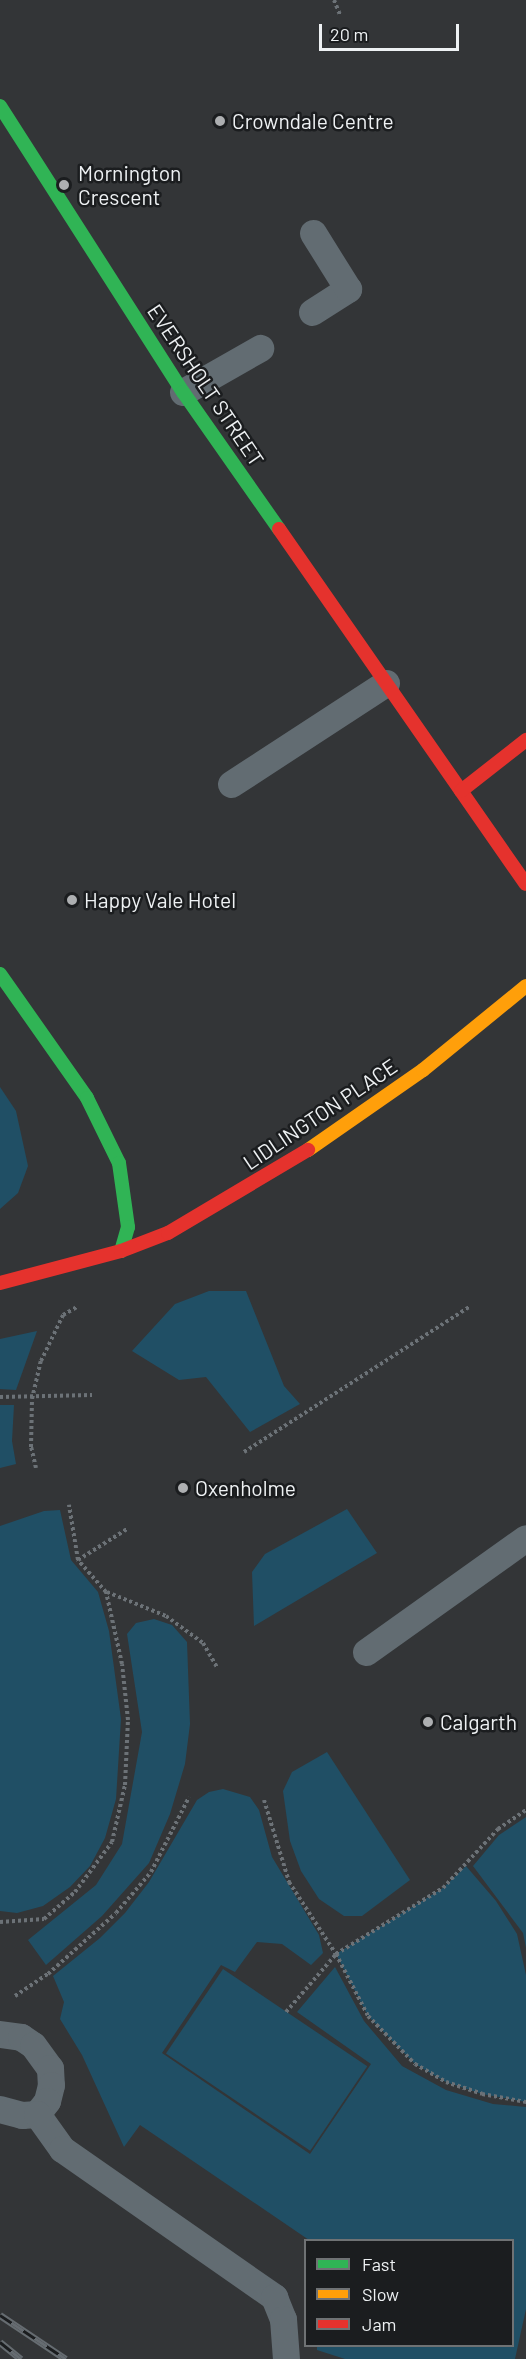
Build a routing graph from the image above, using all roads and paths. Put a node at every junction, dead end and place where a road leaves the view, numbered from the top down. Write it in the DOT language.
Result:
graph roads {
  1 [pos="334,0"];
  2 [pos="340,15"];
  3 [pos="0,106"];
  4 [pos="313,233"];
  5 [pos="312,312"];
  6 [pos="260,348"];
  7 [pos="183,392"];
  8 [pos="386,683"];
  9 [pos="526,740"];
  10 [pos="231,784"];
  11 [pos="461,791"];
  12 [pos="526,884"];
  13 [pos="0,974"];
  14 [pos="526,986"];
  15 [pos="121,1251"];
  16 [pos="0,1283"];
  17 [pos="83,1304"];
  18 [pos="469,1307"];
  19 [pos="92,1395"];
  20 [pos="0,1397"];
  21 [pos="32,1399"];
  22 [pos="244,1452"];
  23 [pos="36,1468"];
  24 [pos="69,1505"];
  25 [pos="126,1529"];
  26 [pos="526,1538"];
  27 [pos="78,1560"];
  28 [pos="106,1592"];
  29 [pos="366,1652"];
  30 [pos="217,1667"];
  31 [pos="189,1797"];
  32 [pos="264,1800"];
  33 [pos="526,1810"];
  34 [pos="0,1922"];
  35 [pos="336,1954"];
  36 [pos="10,2000"];
  37 [pos="286,2012"];
  38 [pos="0,2034"];
  39 [pos="526,2102"];
  40 [pos="0,2109"];
  41 [pos="37,2114"];
  42 [pos="286,2359"];
  1 -- 2 [label="path"];
  3 -- 7 [label="main road, EVERSHOLT STREET"];
  4 -- 5 [label="lane"];
  6 -- 7 [label="lane"];
  7 -- 8 [label="main road, EVERSHOLT STREET"];
  8 -- 10 [label="lane"];
  8 -- 11 [label="main road, EVERSHOLT STREET"];
  9 -- 11 [label="main road"];
  11 -- 12 [label="main road, EVERSHOLT STREET"];
  13 -- 15 [label="main road"];
  14 -- 15 [label="main road, LIDLINGTON PLACE"];
  15 -- 16 [label="main road, LIDLINGTON PLACE"];
  17 -- 21 [label="path"];
  18 -- 22 [label="path"];
  19 -- 21 [label="path"];
  20 -- 21 [label="path"];
  21 -- 23 [label="path"];
  24 -- 27 [label="path"];
  25 -- 27 [label="path"];
  26 -- 29 [label="lane"];
  27 -- 28 [label="path"];
  28 -- 30 [label="path"];
  28 -- 34 [label="path"];
  31 -- 36 [label="path"];
  32 -- 35 [label="path"];
  33 -- 35 [label="path"];
  35 -- 37 [label="path"];
  35 -- 39 [label="path"];
  38 -- 41 [label="lane"];
  40 -- 41 [label="lane"];
  41 -- 42 [label="lane"];
}
